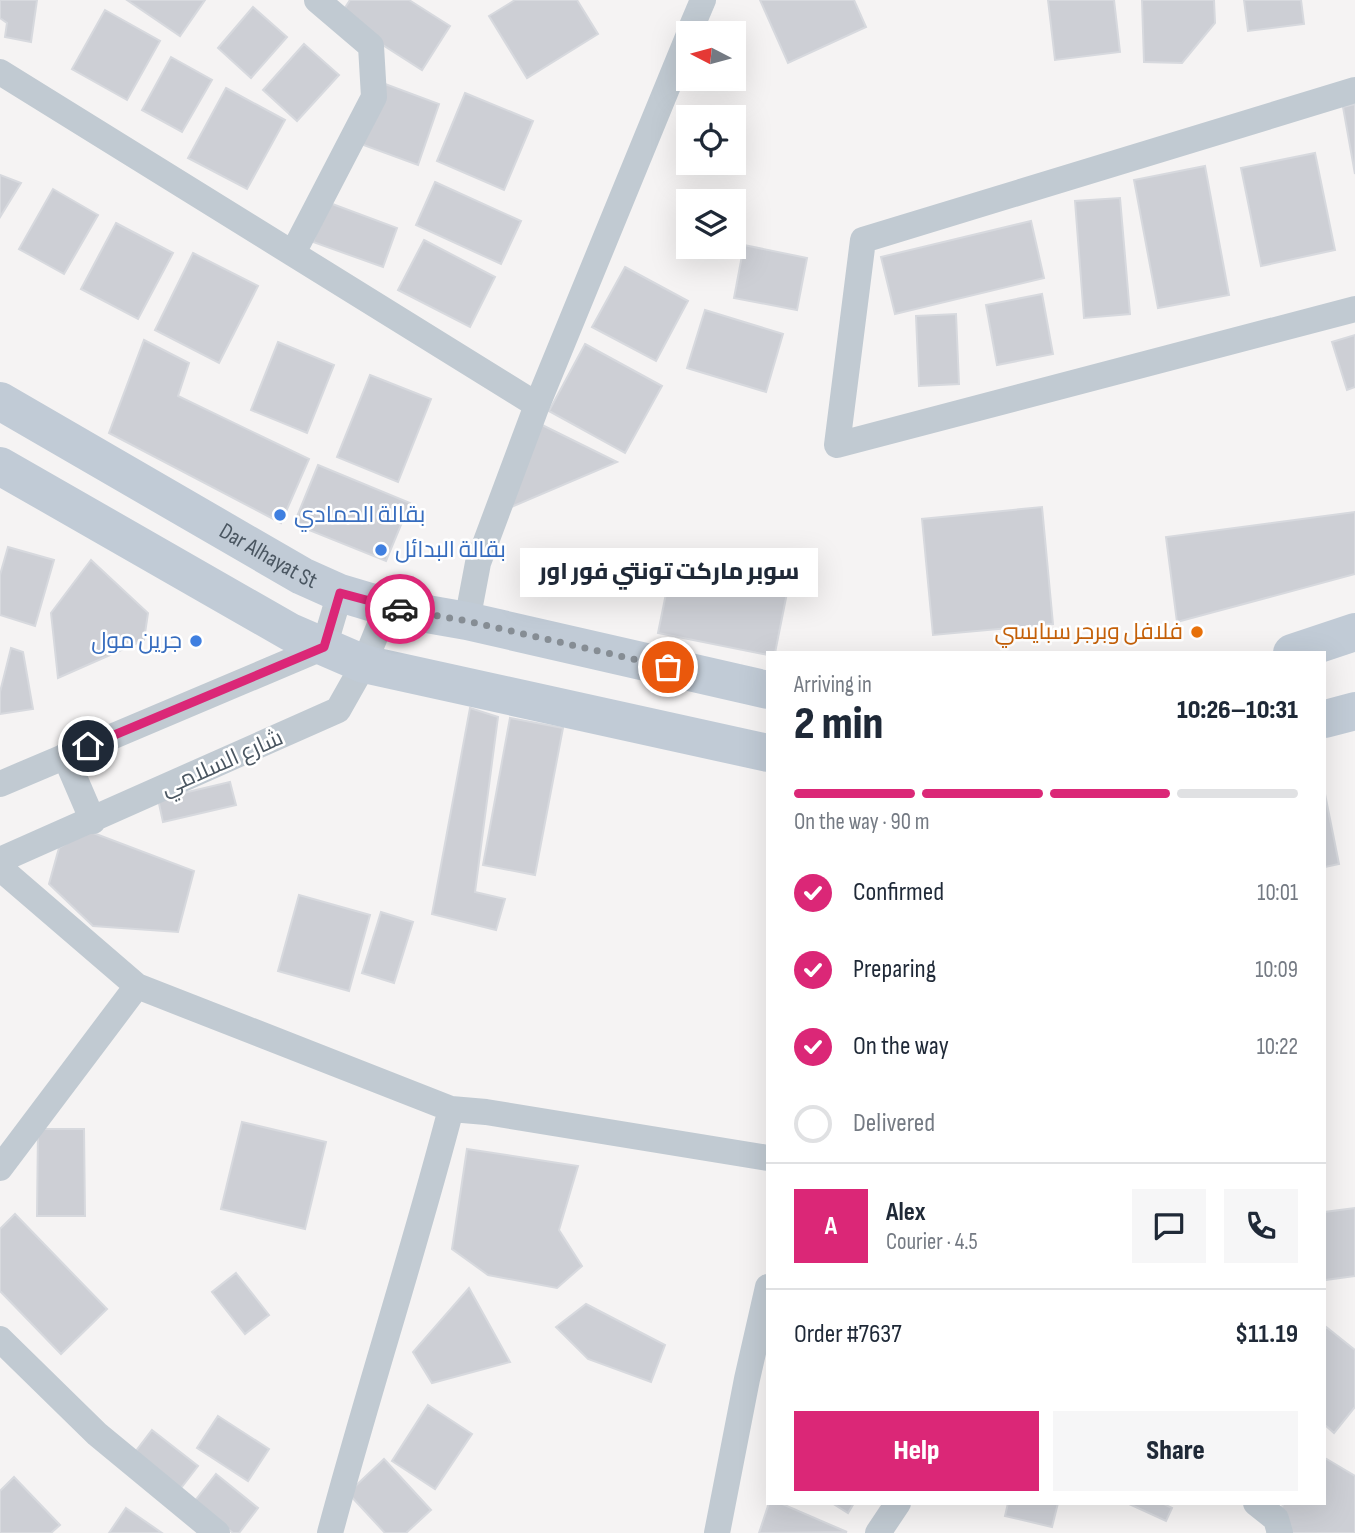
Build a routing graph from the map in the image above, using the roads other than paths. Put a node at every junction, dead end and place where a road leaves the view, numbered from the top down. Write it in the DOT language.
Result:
graph roads {
  1 [pos="317,0"];
  2 [pos="703,0"];
  3 [pos="695,21"];
  4 [pos="676,67"];
  5 [pos="0,72"];
  6 [pos="1355,90"];
  7 [pos="293,253"];
  8 [pos="1355,309"];
  9 [pos="0,401"];
  10 [pos="537,405"];
  11 [pos="0,466"];
  12 [pos="340,593"];
  13 [pos="387,607"];
  14 [pos="467,621"];
  15 [pos="1355,632"];
  16 [pos="324,647"];
  17 [pos="1298,651"];
  18 [pos="364,664"];
  19 [pos="766,690"];
  20 [pos="1355,711"];
  21 [pos="1326,719"];
  22 [pos="766,753"];
  23 [pos="65,756"];
  24 [pos="0,784"];
  25 [pos="93,821"];
  26 [pos="0,860"];
  27 [pos="0,868"];
  28 [pos="137,986"];
  29 [pos="451,1109"];
  30 [pos="766,1158"];
  31 [pos="0,1168"];
  32 [pos="766,1296"];
  33 [pos="0,1339"];
  34 [pos="897,1505"];
  35 [pos="1258,1505"];
  36 [pos="217,1533"];
  37 [pos="330,1533"];
  38 [pos="717,1533"];
  39 [pos="878,1533"];
  40 [pos="1280,1533"];
  1 -- 7 [label="street"];
  2 -- 3 [label="street"];
  4 -- 10 [label="street"];
  5 -- 7 [label="street"];
  6 -- 8 [label="street"];
  7 -- 10 [label="street"];
  9 -- 12 [label="main road, Dar Alhayat St"];
  10 -- 14 [label="street"];
  11 -- 16 [label="main road"];
  12 -- 13 [label="main road, Dar Alhayat St"];
  12 -- 16 [label="street"];
  13 -- 14 [label="main road, Dar Alhayat St"];
  13 -- 18 [label="street, شارع السلامي"];
  14 -- 19 [label="main road, Dar Alhayat St"];
  15 -- 17 [label="main road"];
  16 -- 18 [label="main road"];
  16 -- 23 [label="street"];
  18 -- 22 [label="main road"];
  18 -- 25 [label="street, شارع السلامي"];
  20 -- 21 [label="main road"];
  23 -- 24 [label="street"];
  23 -- 25 [label="street"];
  25 -- 26 [label="street, شارع السلامي"];
  27 -- 28 [label="street"];
  28 -- 29 [label="street"];
  28 -- 31 [label="street"];
  29 -- 30 [label="street"];
  29 -- 37 [label="street"];
  32 -- 38 [label="street"];
  33 -- 36 [label="street"];
  34 -- 39 [label="street"];
  35 -- 40 [label="street"];
}
